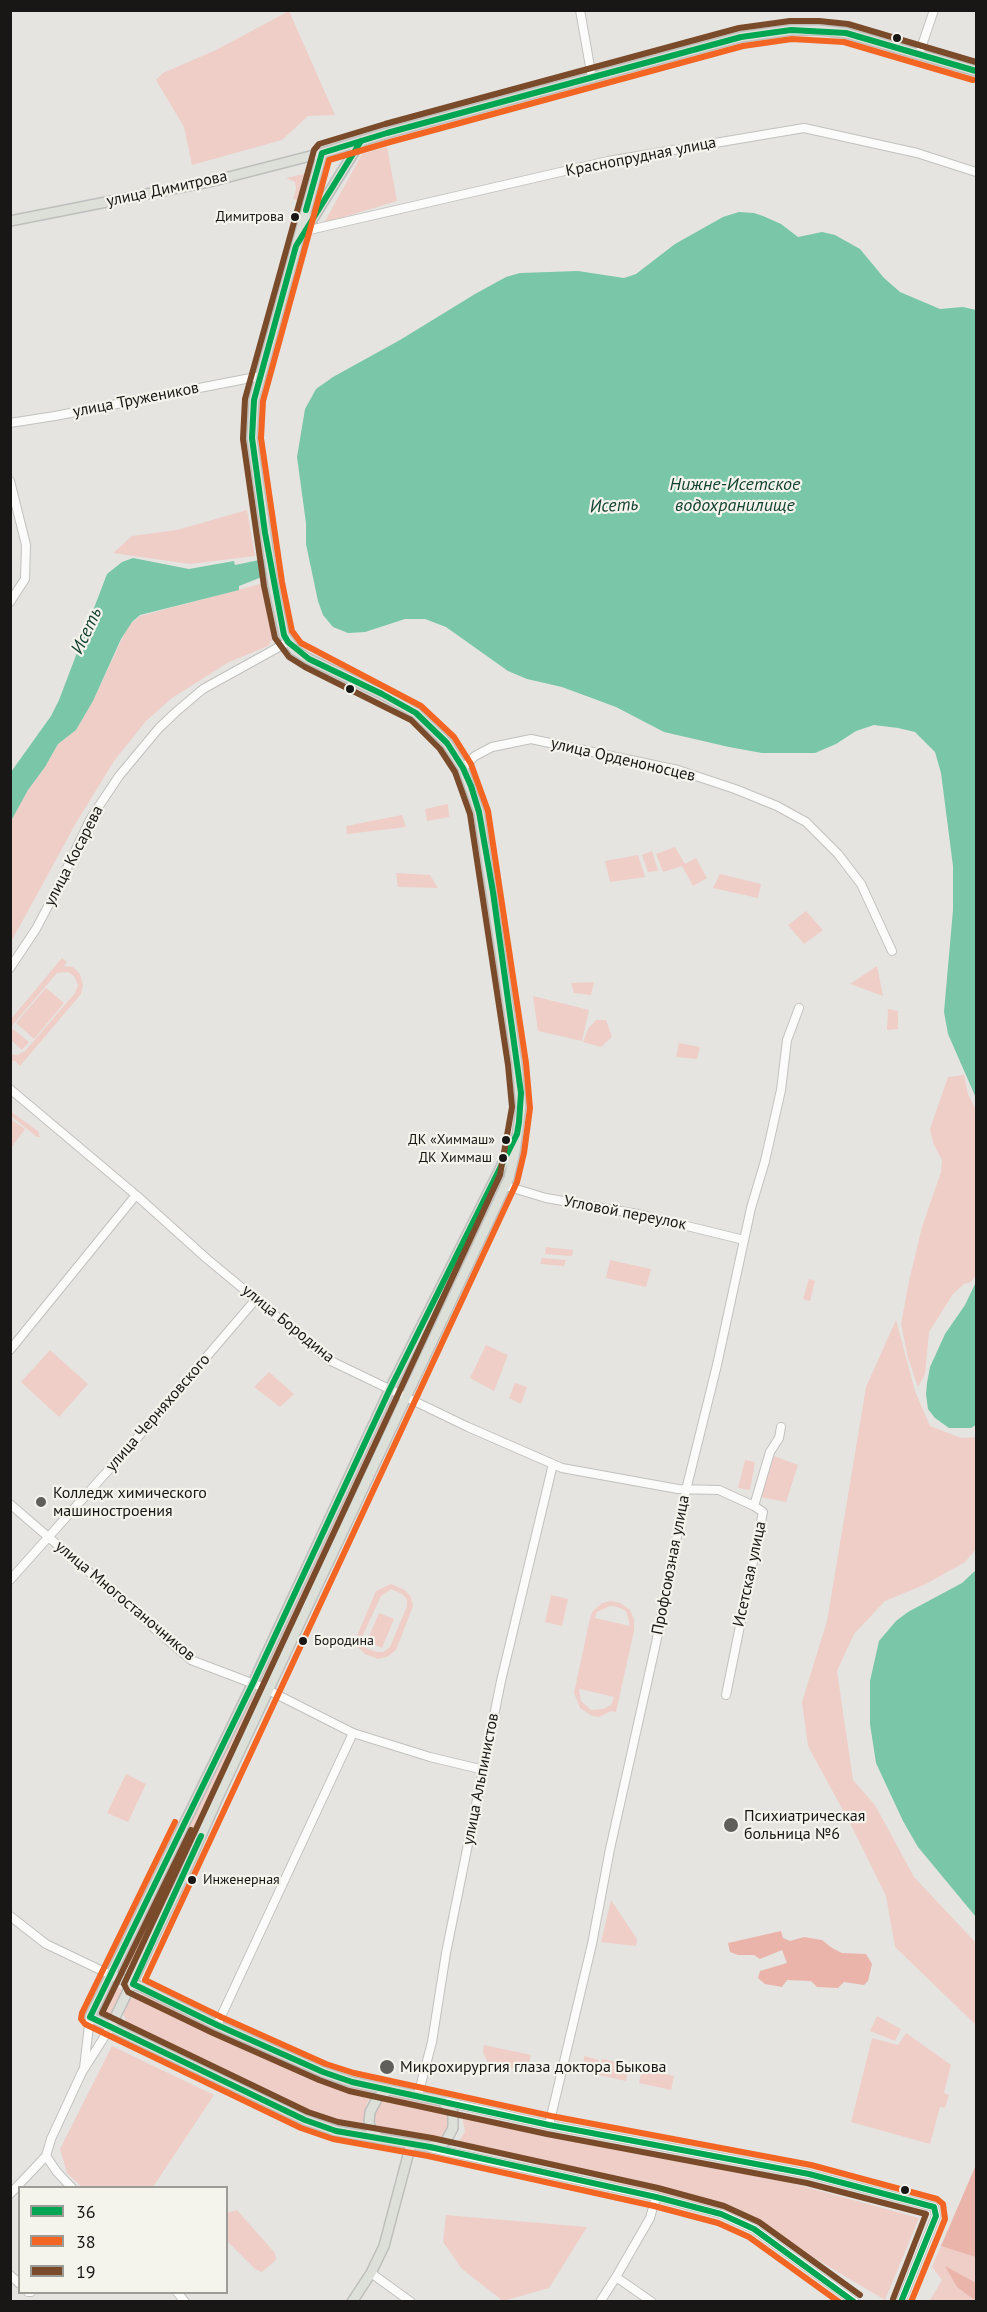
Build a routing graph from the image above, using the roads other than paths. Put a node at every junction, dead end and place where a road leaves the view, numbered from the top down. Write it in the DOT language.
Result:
graph roads {
  1 [pos="579,10"];
  2 [pos="934,10"];
  3 [pos="919,54"];
  4 [pos="976,71"];
  5 [pos="592,78"];
  6 [pos="361,141"];
  7 [pos="322,153"];
  8 [pos="976,172"];
  9 [pos="10,221"];
  10 [pos="305,231"];
  11 [pos="296,246"];
  12 [pos="261,376"];
  13 [pos="10,423"];
  14 [pos="10,481"];
  15 [pos="10,602"];
  16 [pos="288,642"];
  17 [pos="463,768"];
  18 [pos="892,951"];
  19 [pos="10,969"];
  20 [pos="799,1008"];
  21 [pos="10,1089"];
  22 [pos="517,1134"];
  23 [pos="506,1186"];
  24 [pos="136,1195"];
  25 [pos="744,1240"];
  26 [pos="256,1299"];
  27 [pos="10,1350"];
  28 [pos="390,1389"];
  29 [pos="408,1396"];
  30 [pos="781,1427"];
  31 [pos="553,1464"];
  32 [pos="686,1490"];
  33 [pos="10,1504"];
  34 [pos="754,1506"];
  35 [pos="49,1538"];
  36 [pos="10,1580"];
  37 [pos="253,1683"];
  38 [pos="270,1690"];
  39 [pos="726,1695"];
  40 [pos="353,1733"];
  41 [pos="484,1770"];
  42 [pos="10,1916"];
  43 [pos="111,1975"];
  44 [pos="133,1984"];
  45 [pos="90,2017"];
  46 [pos="217,2025"];
  47 [pos="110,2028"];
  48 [pos="83,2070"];
  49 [pos="389,2090"];
  50 [pos="418,2096"];
  51 [pos="442,2101"];
  52 [pos="549,2124"];
  53 [pos="380,2139"];
  54 [pos="411,2144"];
  55 [pos="430,2148"];
  56 [pos="46,2156"];
  57 [pos="71,2186"];
  58 [pos="10,2194"];
  59 [pos="656,2197"];
  60 [pos="371,2273"];
  61 [pos="616,2277"];
  62 [pos="352,2301"];
  63 [pos="411,2301"];
  64 [pos="600,2301"];
  65 [pos="652,2301"];
  66 [pos="855,2301"];
  67 [pos="901,2301"];
  1 -- 5 [label="street"];
  2 -- 3 [label="street"];
  3 -- 4 [label="main road, улица Димитрова"];
  3 -- 5 [label="main road, улица Димитрова"];
  5 -- 6 [label="main road, улица Димитрова"];
  6 -- 7 [label="main road, улица Димитрова"];
  6 -- 10 [label="main road"];
  7 -- 9 [label="main road, улица Димитрова"];
  7 -- 11 [label="main road"];
  8 -- 10 [label="street, Краснопрудная улица"];
  10 -- 11 [label="main road"];
  11 -- 12 [label="main road"];
  12 -- 13 [label="street, улица Тружеников"];
  12 -- 16 [label="main road"];
  14 -- 15 [label="street"];
  16 -- 17 [label="main road"];
  16 -- 19 [label="street, улица Косарева"];
  17 -- 18 [label="street, улица Орденоносцев"];
  17 -- 22 [label="main road"];
  20 -- 25 [label="street, Профсоюзная улица"];
  21 -- 24 [label="street, улица Бородина"];
  22 -- 23 [label="main road"];
  22 -- 28 [label="main road"];
  23 -- 25 [label="street, Угловой переулок"];
  23 -- 29 [label="main road"];
  24 -- 26 [label="street, улица Бородина"];
  24 -- 27 [label="street"];
  25 -- 32 [label="street, Профсоюзная улица"];
  26 -- 28 [label="street, улица Бородина"];
  26 -- 35 [label="street, улица Черняховского"];
  28 -- 29 [label="street, улица Бородина"];
  28 -- 37 [label="main road"];
  29 -- 31 [label="street, улица Бородина"];
  29 -- 38 [label="main road"];
  30 -- 34 [label="street, Исетская улица"];
  31 -- 32 [label="street, улица Бородина"];
  31 -- 41 [label="street, улица Альпинистов"];
  32 -- 34 [label="street, улица Бородина"];
  32 -- 52 [label="street, Профсоюзная улица"];
  33 -- 35 [label="street, улица Многостаночников"];
  34 -- 39 [label="street, Исетская улица"];
  35 -- 36 [label="street, улица Черняховского"];
  35 -- 37 [label="street, улица Многостаночников"];
  37 -- 38 [label="street, улица Многостаночников"];
  37 -- 43 [label="main road"];
  38 -- 40 [label="street, улица Многостаночников"];
  38 -- 44 [label="main road"];
  40 -- 41 [label="street, улица Многостаночников"];
  40 -- 46 [label="street"];
  41 -- 50 [label="street, улица Альпинистов"];
  42 -- 43 [label="street"];
  43 -- 44 [label="main road"];
  43 -- 45 [label="main road"];
  44 -- 46 [label="main road"];
  44 -- 47 [label="main road"];
  45 -- 47 [label="main road"];
  45 -- 48 [label="street"];
  46 -- 49 [label="main road"];
  47 -- 48 [label="street"];
  47 -- 53 [label="main road"];
  48 -- 56 [label="street"];
  49 -- 50 [label="main road"];
  49 -- 53 [label="main road"];
  50 -- 51 [label="main road"];
  51 -- 52 [label="street"];
  51 -- 55 [label="main road"];
  52 -- 67 [label="street"];
  53 -- 54 [label="main road"];
  54 -- 55 [label="main road"];
  54 -- 60 [label="main road"];
  55 -- 59 [label="street"];
  56 -- 57 [label="street"];
  56 -- 58 [label="street"];
  59 -- 61 [label="street"];
  59 -- 66 [label="street"];
  60 -- 62 [label="main road"];
  60 -- 63 [label="street"];
  61 -- 64 [label="street"];
  61 -- 65 [label="street"];
}
